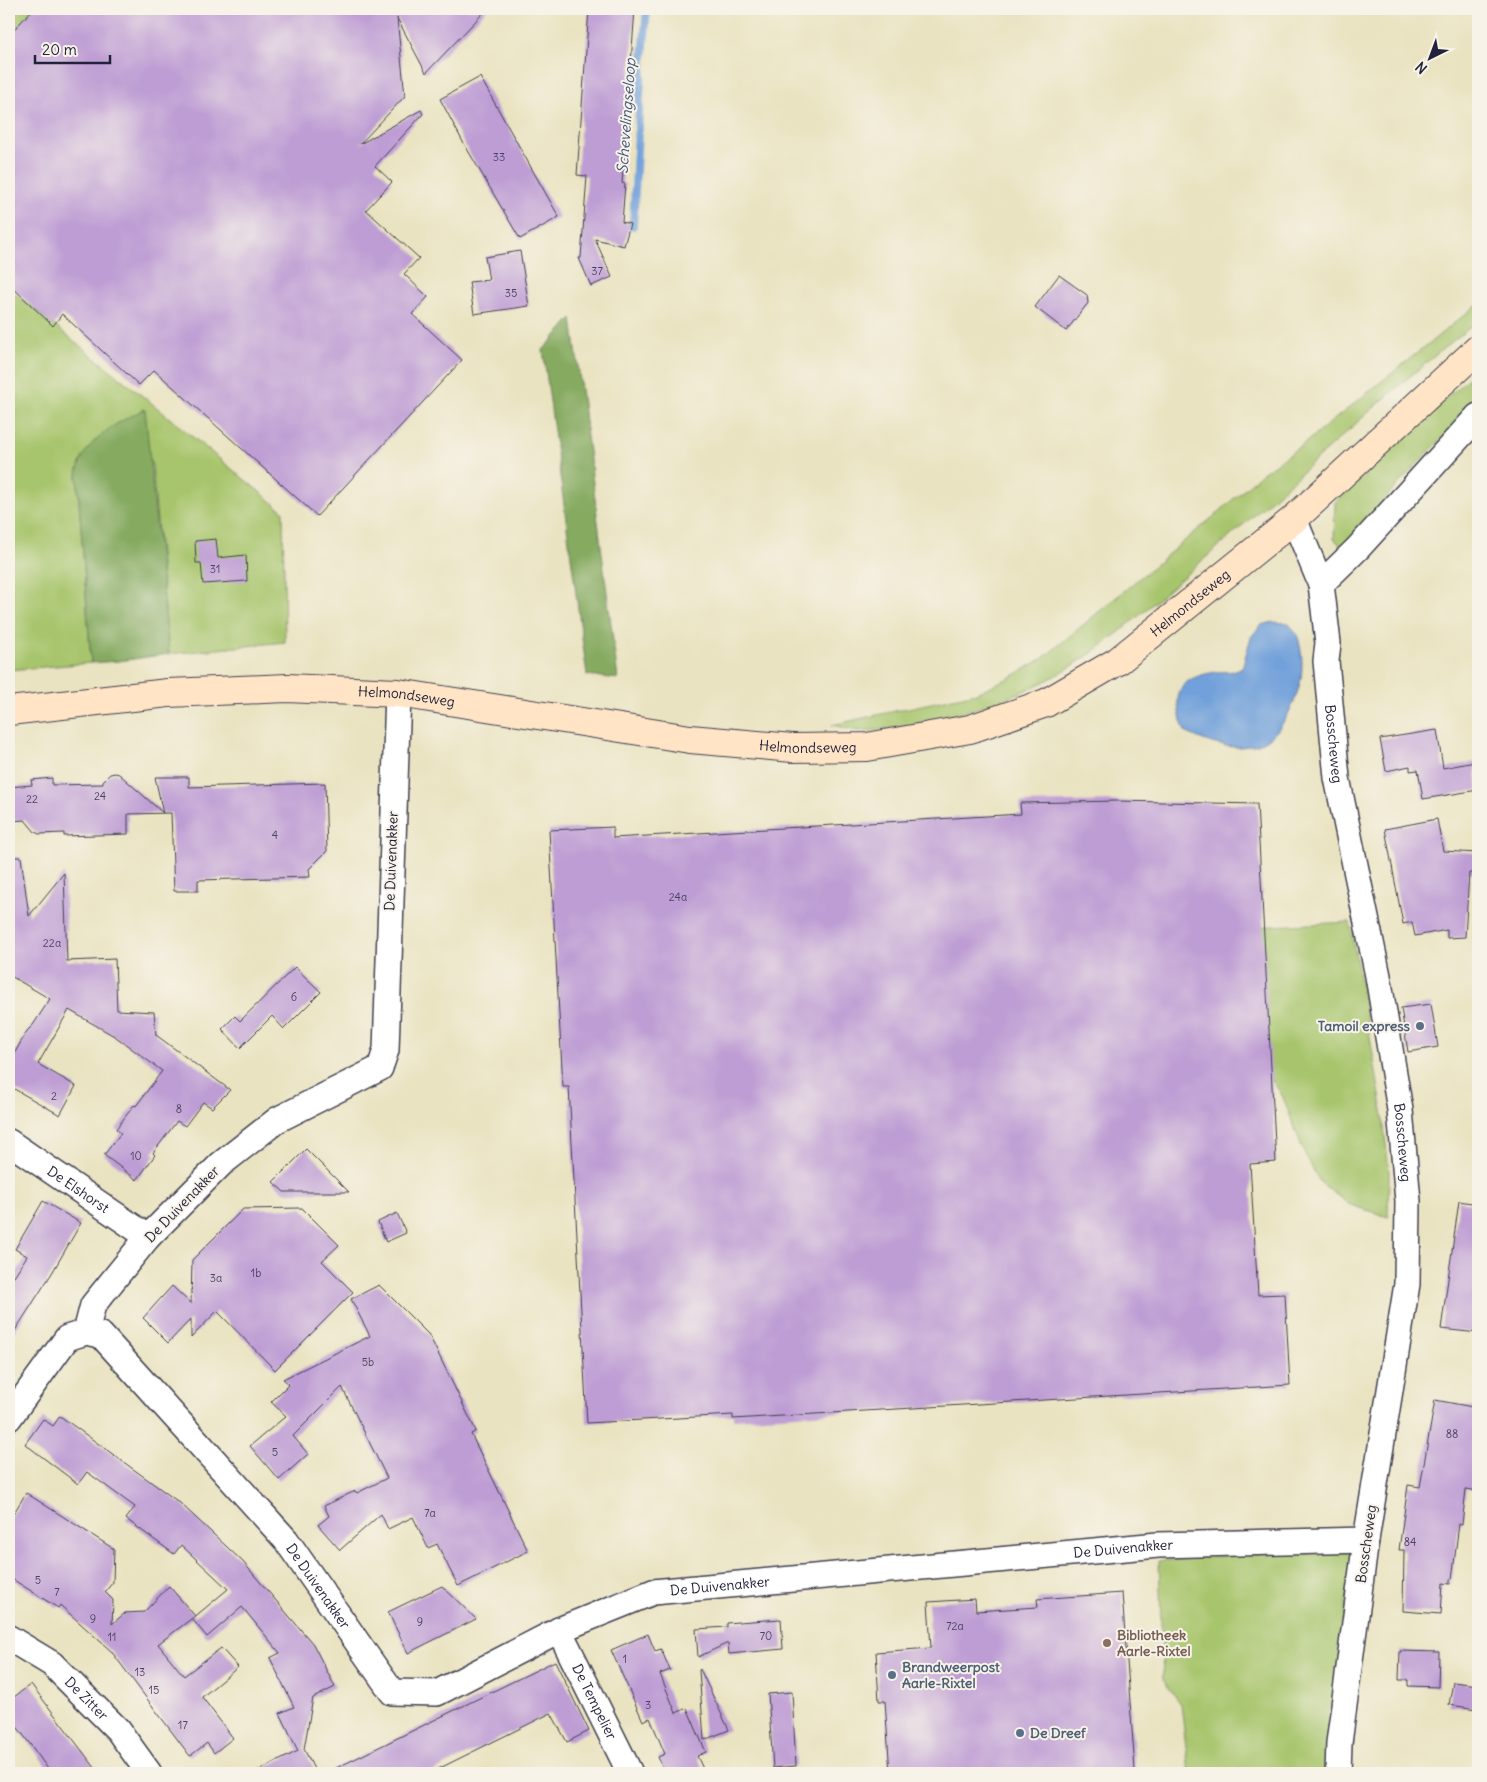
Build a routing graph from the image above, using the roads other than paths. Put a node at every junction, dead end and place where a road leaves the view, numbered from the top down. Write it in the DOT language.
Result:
graph roads {
  1 [pos="1478,350"];
  2 [pos="1478,416"];
  3 [pos="1294,519"];
  4 [pos="1321,584"];
  5 [pos="398,693"];
  6 [pos="9,711"];
  7 [pos="9,1142"];
  8 [pos="148,1237"];
  9 [pos="86,1332"];
  10 [pos="9,1418"];
  11 [pos="1366,1540"];
  12 [pos="559,1630"];
  13 [pos="9,1638"];
  14 [pos="149,1773"];
  15 [pos="630,1773"];
  16 [pos="1338,1773"];
  1 -- 3 [label="street, Helmondseweg"];
  2 -- 4 [label="street"];
  3 -- 4 [label="street, Bosscheweg"];
  3 -- 5 [label="street, Helmondseweg"];
  4 -- 11 [label="street, Bosscheweg"];
  5 -- 6 [label="street, Helmondseweg"];
  5 -- 8 [label="street, De Duivenakker"];
  7 -- 8 [label="street, De Elshorst"];
  8 -- 9 [label="street, De Duivenakker"];
  9 -- 10 [label="street"];
  9 -- 12 [label="street, De Duivenakker"];
  11 -- 12 [label="street, De Duivenakker"];
  11 -- 16 [label="street, Bosscheweg"];
  12 -- 15 [label="street, De Tempelier"];
  13 -- 14 [label="street, De Zitter"];
}
